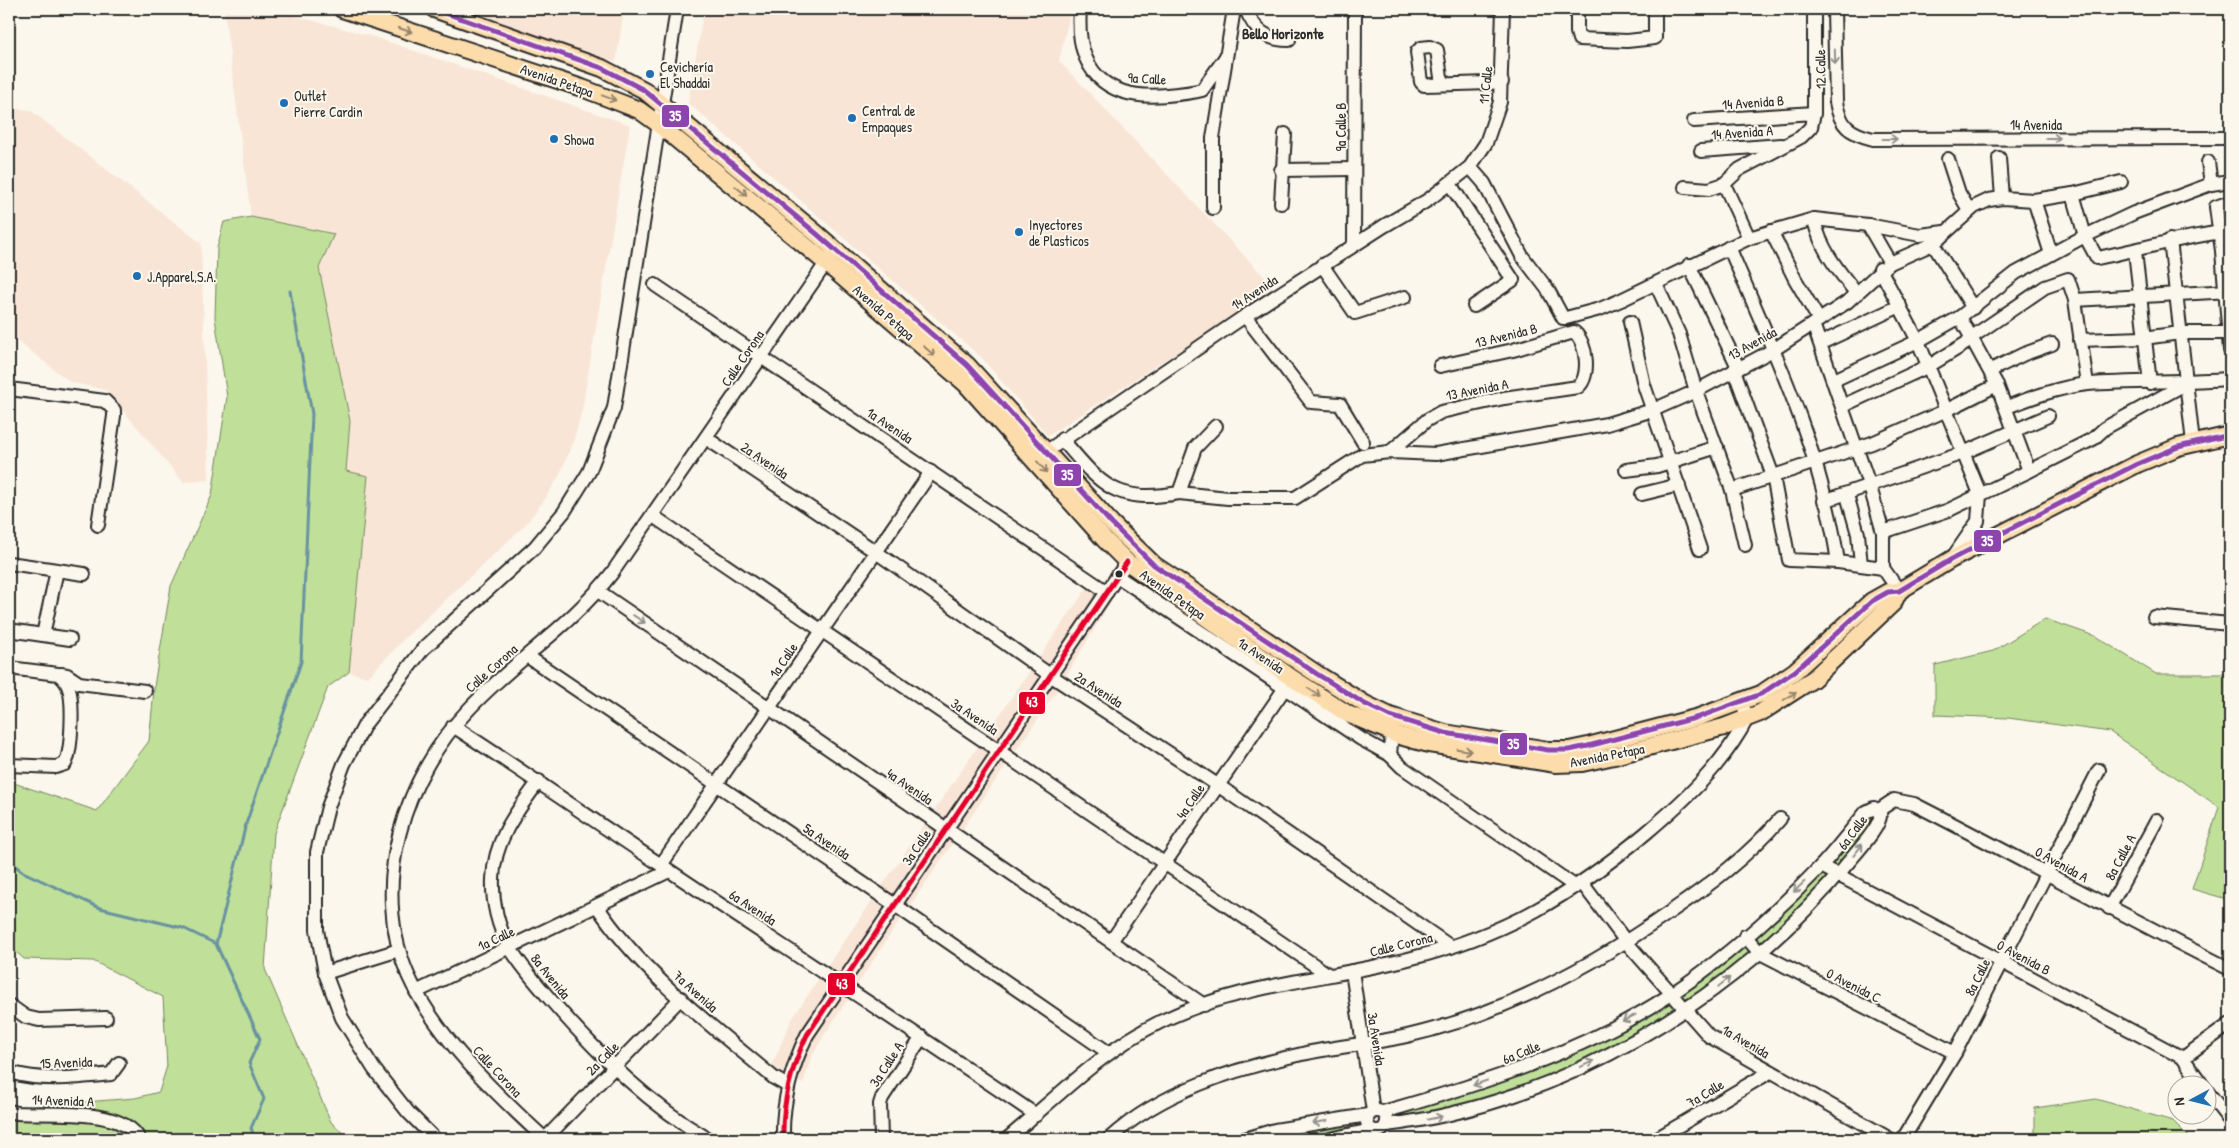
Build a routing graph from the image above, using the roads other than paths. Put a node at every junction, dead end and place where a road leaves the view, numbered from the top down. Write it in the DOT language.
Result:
graph roads {
  1 [pos="342,9"];
  2 [pos="434,9"];
  3 [pos="677,9"];
  4 [pos="1080,9"];
  5 [pos="1234,9"];
  6 [pos="1246,9"];
  7 [pos="1356,9"];
  8 [pos="1502,9"];
  9 [pos="1655,9"];
  10 [pos="1814,9"];
  11 [pos="1834,9"];
  12 [pos="1577,13"];
  13 [pos="1289,40"];
  14 [pos="1225,58"];
  15 [pos="1502,82"];
  16 [pos="1445,84"];
  17 [pos="661,102"];
  18 [pos="1814,113"];
  19 [pos="1694,121"];
  20 [pos="658,123"];
  21 [pos="1845,126"];
  22 [pos="1285,134"];
  23 [pos="2230,138"];
  24 [pos="1785,144"];
  25 [pos="1701,151"];
  26 [pos="1999,158"];
  27 [pos="1948,159"];
  28 [pos="2208,162"];
  29 [pos="1473,163"];
  30 [pos="1354,169"];
  31 [pos="1281,170"];
  32 [pos="2230,181"];
  33 [pos="2121,182"];
  34 [pos="1450,184"];
  35 [pos="1724,184"];
  36 [pos="2211,184"];
  37 [pos="1685,187"];
  38 [pos="2073,194"];
  39 [pos="2002,198"];
  40 [pos="2034,200"];
  41 [pos="2230,202"];
  42 [pos="1281,203"];
  43 [pos="1213,208"];
  44 [pos="1969,210"];
  45 [pos="1814,219"];
  46 [pos="1868,225"];
  47 [pos="1771,231"];
  48 [pos="2225,231"];
  49 [pos="1944,232"];
  50 [pos="2085,236"];
  51 [pos="1749,238"];
  52 [pos="2170,240"];
  53 [pos="1933,244"];
  54 [pos="1354,245"];
  55 [pos="1729,247"];
  56 [pos="2135,251"];
  57 [pos="2226,251"];
  58 [pos="2051,254"];
  59 [pos="830,256"];
  60 [pos="1690,265"];
  61 [pos="1322,266"];
  62 [pos="1885,266"];
  63 [pos="1656,284"];
  64 [pos="655,285"];
  65 [pos="2228,292"];
  66 [pos="1856,294"];
  67 [pos="2176,295"];
  68 [pos="2139,296"];
  69 [pos="1405,297"];
  70 [pos="2075,300"];
  71 [pos="1474,306"];
  72 [pos="1900,306"];
  73 [pos="1973,308"];
  74 [pos="1245,316"];
  75 [pos="1960,317"];
  76 [pos="1630,322"];
  77 [pos="1816,322"];
  78 [pos="2180,333"];
  79 [pos="2230,333"];
  80 [pos="1973,338"];
  81 [pos="2144,338"];
  82 [pos="2080,340"];
  83 [pos="1918,341"];
  84 [pos="1821,343"];
  85 [pos="2052,344"];
  86 [pos="1773,350"];
  87 [pos="2230,350"];
  88 [pos="761,356"];
  89 [pos="1440,366"];
  90 [pos="1929,366"];
  91 [pos="1736,368"];
  92 [pos="1991,370"];
  93 [pos="2230,379"];
  94 [pos="1834,380"];
  95 [pos="2150,383"];
  96 [pos="2187,383"];
  97 [pos="1582,384"];
  98 [pos="2087,384"];
  99 [pos="1997,385"];
  100 [pos="9,389"];
  101 [pos="1696,391"];
  102 [pos="1842,406"];
  103 [pos="2007,407"];
  104 [pos="1653,410"];
  105 [pos="1947,410"];
  106 [pos="2048,416"];
  107 [pos="1216,426"];
  108 [pos="2014,429"];
  109 [pos="2230,435"];
  110 [pos="706,438"];
  111 [pos="1062,439"];
  112 [pos="2194,443"];
  113 [pos="1717,447"];
  114 [pos="1858,448"];
  115 [pos="1362,449"];
  116 [pos="1047,451"];
  117 [pos="1390,452"];
  118 [pos="1964,453"];
  119 [pos="1672,461"];
  120 [pos="1813,461"];
  121 [pos="1626,470"];
  122 [pos="2029,471"];
  123 [pos="931,472"];
  124 [pos="1773,476"];
  125 [pos="1679,486"];
  126 [pos="1870,486"];
  127 [pos="1732,490"];
  128 [pos="1179,493"];
  129 [pos="1642,494"];
  130 [pos="1980,494"];
  131 [pos="1848,495"];
  132 [pos="1824,501"];
  133 [pos="653,516"];
  134 [pos="98,525"];
  135 [pos="1883,532"];
  136 [pos="1745,545"];
  137 [pos="1700,549"];
  138 [pos="876,552"];
  139 [pos="1952,559"];
  140 [pos="1127,562"];
  141 [pos="1838,562"];
  142 [pos="9,563"];
  143 [pos="1862,565"];
  144 [pos="1883,568"];
  145 [pos="57,570"];
  146 [pos="84,574"];
  147 [pos="1117,576"];
  148 [pos="598,591"];
  149 [pos="1899,591"];
  150 [pos="1107,592"];
  151 [pos="2154,617"];
  152 [pos="2230,624"];
  153 [pos="822,629"];
  154 [pos="9,630"];
  155 [pos="43,635"];
  156 [pos="70,639"];
  157 [pos="527,656"];
  158 [pos="9,668"];
  159 [pos="58,674"];
  160 [pos="1050,676"];
  161 [pos="1288,683"];
  162 [pos="146,692"];
  163 [pos="1742,702"];
  164 [pos="769,708"];
  165 [pos="1747,719"];
  166 [pos="453,726"];
  167 [pos="1392,732"];
  168 [pos="999,751"];
  169 [pos="1390,755"];
  170 [pos="9,764"];
  171 [pos="2099,770"];
  172 [pos="539,781"];
  173 [pos="717,784"];
  174 [pos="1219,786"];
  175 [pos="1879,810"];
  176 [pos="1780,818"];
  177 [pos="2157,820"];
  178 [pos="946,829"];
  179 [pos="1164,866"];
  180 [pos="1821,866"];
  181 [pos="665,868"];
  182 [pos="2048,872"];
  183 [pos="1837,876"];
  184 [pos="1579,885"];
  185 [pos="895,905"];
  186 [pos="596,906"];
  187 [pos="2109,908"];
  188 [pos="1745,936"];
  189 [pos="1112,940"];
  190 [pos="1626,943"];
  191 [pos="1451,947"];
  192 [pos="510,948"];
  193 [pos="399,950"];
  194 [pos="1760,953"];
  195 [pos="2002,962"];
  196 [pos="2230,969"];
  197 [pos="1352,971"];
  198 [pos="325,973"];
  199 [pos="1328,975"];
  200 [pos="842,983"];
  201 [pos="416,992"];
  202 [pos="1671,994"];
  203 [pos="681,998"];
  204 [pos="1204,1004"];
  205 [pos="9,1005"];
  206 [pos="1686,1009"];
  207 [pos="106,1018"];
  208 [pos="2230,1024"];
  209 [pos="922,1037"];
  210 [pos="1363,1044"];
  211 [pos="1109,1053"];
  212 [pos="1955,1053"];
  213 [pos="2183,1058"];
  214 [pos="119,1063"];
  215 [pos="613,1068"];
  216 [pos="9,1072"];
  217 [pos="1770,1072"];
  218 [pos="1510,1073"];
  219 [pos="2196,1076"];
  220 [pos="788,1086"];
  221 [pos="1518,1093"];
  222 [pos="2216,1103"];
  223 [pos="9,1111"];
  224 [pos="1036,1115"];
  225 [pos="2230,1121"];
  226 [pos="1377,1123"];
  227 [pos="1261,1136"];
  228 [pos="139,1139"];
  229 [pos="436,1139"];
  230 [pos="545,1139"];
  231 [pos="708,1139"];
  232 [pos="784,1139"];
  233 [pos="881,1139"];
  234 [pos="1007,1139"];
  235 [pos="1109,1139"];
  236 [pos="1245,1139"];
  237 [pos="1330,1139"];
  238 [pos="1656,1139"];
  239 [pos="1890,1139"];
  240 [pos="1903,1139"];
  1 -- 20 [label="main road, Avenida Petapa, one-way"];
  2 -- 17 [label="main road, Avenida Petapa"];
  3 -- 17 [label="street"];
  4 -- 14 [label="street, 9a Calle"];
  5 -- 14 [label="street, 9a Calle"];
  6 -- 13 [label="street"];
  7 -- 30 [label="street, 9a Calle B"];
  8 -- 15 [label="street, 11 Calle"];
  9 -- 12 [label="street"];
  10 -- 18 [label="street, 12 Calle"];
  11 -- 21 [label="street, 12 Calle, one-way"];
  14 -- 43 [label="street, 9a Calle"];
  15 -- 16 [label="street"];
  15 -- 29 [label="street, 11 Calle"];
  17 -- 20 [label="street"];
  17 -- 59 [label="main road, Avenida Petapa"];
  18 -- 19 [label="street, 14 Avenida B"];
  18 -- 24 [label="street"];
  20 -- 59 [label="main road, Avenida Petapa, one-way"];
  20 -- 198 [label="street"];
  21 -- 23 [label="street, 14 Avenida, one-way"];
  22 -- 31 [label="street"];
  24 -- 25 [label="street, 14 Avenida A"];
  24 -- 35 [label="street"];
  26 -- 39 [label="street"];
  27 -- 44 [label="street"];
  28 -- 36 [label="street"];
  29 -- 34 [label="street, 14 Avenida"];
  29 -- 63 [label="street"];
  30 -- 31 [label="street"];
  30 -- 54 [label="street, 9a Calle B"];
  31 -- 42 [label="street"];
  32 -- 36 [label="street"];
  33 -- 38 [label="street, 13 Avenida"];
  34 -- 54 [label="street, 14 Avenida"];
  34 -- 71 [label="street"];
  35 -- 37 [label="street"];
  35 -- 51 [label="street"];
  36 -- 50 [label="street"];
  38 -- 40 [label="street, 13 Avenida"];
  38 -- 50 [label="street"];
  39 -- 40 [label="street, 13 Avenida"];
  39 -- 44 [label="street, 13 Avenida"];
  40 -- 58 [label="street"];
  41 -- 48 [label="street"];
  44 -- 49 [label="street, 13 Avenida"];
  45 -- 46 [label="street"];
  45 -- 47 [label="street"];
  45 -- 66 [label="street"];
  46 -- 49 [label="street"];
  46 -- 62 [label="street"];
  47 -- 51 [label="street"];
  47 -- 77 [label="street"];
  48 -- 52 [label="street"];
  48 -- 57 [label="street"];
  49 -- 53 [label="street, 13 Avenida"];
  50 -- 56 [label="street"];
  50 -- 58 [label="street"];
  51 -- 55 [label="street"];
  52 -- 56 [label="street"];
  52 -- 67 [label="street"];
  53 -- 62 [label="street, 13 Avenida"];
  53 -- 73 [label="street"];
  54 -- 61 [label="street, 14 Avenida"];
  55 -- 60 [label="street"];
  55 -- 86 [label="street"];
  56 -- 68 [label="street"];
  57 -- 65 [label="street"];
  58 -- 73 [label="street"];
  59 -- 88 [label="street, Calle Corona"];
  59 -- 116 [label="main road, Avenida Petapa"];
  59 -- 140 [label="main road, Avenida Petapa, one-way"];
  60 -- 63 [label="street"];
  60 -- 91 [label="street"];
  61 -- 69 [label="street"];
  61 -- 74 [label="street, 14 Avenida"];
  62 -- 66 [label="street, 13 Avenida"];
  62 -- 72 [label="street"];
  63 -- 101 [label="street"];
  64 -- 88 [label="street, 1a Avenida"];
  65 -- 67 [label="street"];
  65 -- 79 [label="street"];
  66 -- 77 [label="street, 13 Avenida"];
  67 -- 68 [label="street"];
  67 -- 78 [label="street"];
  68 -- 70 [label="street"];
  68 -- 81 [label="street"];
  70 -- 80 [label="street"];
  70 -- 82 [label="street"];
  72 -- 83 [label="street"];
  72 -- 84 [label="street"];
  73 -- 75 [label="street"];
  74 -- 111 [label="street, 14 Avenida"];
  74 -- 115 [label="street"];
  75 -- 80 [label="street"];
  75 -- 83 [label="street"];
  76 -- 104 [label="street"];
  77 -- 84 [label="street"];
  77 -- 86 [label="street, 13 Avenida"];
  78 -- 79 [label="street"];
  78 -- 81 [label="street"];
  78 -- 96 [label="street"];
  79 -- 87 [label="street"];
  80 -- 90 [label="street"];
  80 -- 92 [label="street"];
  81 -- 82 [label="street"];
  81 -- 95 [label="street"];
  82 -- 98 [label="street"];
  83 -- 90 [label="street"];
  83 -- 94 [label="street"];
  84 -- 94 [label="street"];
  85 -- 92 [label="street"];
  86 -- 91 [label="street, 13 Avenida"];
  86 -- 120 [label="street"];
  88 -- 110 [label="street, Calle Corona"];
  88 -- 123 [label="street, 1a Avenida"];
  89 -- 97 [label="street, 13 Avenida B"];
  90 -- 102 [label="street"];
  90 -- 105 [label="street"];
  91 -- 101 [label="street, 13 Avenida"];
  91 -- 124 [label="street"];
  92 -- 99 [label="street"];
  93 -- 96 [label="street"];
  94 -- 102 [label="street"];
  95 -- 96 [label="street"];
  95 -- 98 [label="street"];
  96 -- 112 [label="street"];
  96 -- 122 [label="street"];
  97 -- 117 [label="street, 13 Avenida A"];
  98 -- 103 [label="street"];
  99 -- 103 [label="street"];
  99 -- 105 [label="street"];
  100 -- 134 [label="street"];
  101 -- 104 [label="street, 13 Avenida"];
  101 -- 113 [label="street"];
  102 -- 114 [label="street"];
  103 -- 108 [label="street"];
  104 -- 117 [label="street, 13 Avenida"];
  104 -- 119 [label="street"];
  105 -- 114 [label="street"];
  105 -- 118 [label="street"];
  106 -- 108 [label="street"];
  107 -- 128 [label="street"];
  108 -- 118 [label="street"];
  108 -- 122 [label="street"];
  109 -- 112 [label="main road, Avenida Petapa"];
  110 -- 133 [label="street, Calle Corona"];
  110 -- 138 [label="street, 2a Avenida"];
  111 -- 116 [label="street, 14 Avenida"];
  111 -- 128 [label="street"];
  112 -- 139 [label="main road, Avenida Petapa"];
  113 -- 119 [label="street"];
  113 -- 127 [label="street"];
  114 -- 120 [label="street"];
  114 -- 126 [label="street"];
  115 -- 117 [label="street, 13 Avenida"];
  115 -- 128 [label="street"];
  116 -- 163 [label="main road, Avenida Petapa"];
  118 -- 126 [label="street"];
  118 -- 130 [label="street"];
  119 -- 121 [label="street"];
  119 -- 125 [label="street"];
  120 -- 124 [label="street"];
  120 -- 132 [label="street"];
  122 -- 130 [label="street"];
  123 -- 138 [label="street, 1a Calle"];
  123 -- 150 [label="street, 1a Avenida"];
  124 -- 127 [label="street"];
  124 -- 141 [label="street"];
  125 -- 129 [label="street"];
  125 -- 137 [label="street"];
  126 -- 131 [label="street"];
  126 -- 135 [label="street"];
  127 -- 136 [label="street"];
  130 -- 135 [label="street"];
  130 -- 139 [label="street"];
  131 -- 132 [label="street"];
  131 -- 143 [label="street"];
  132 -- 141 [label="street"];
  133 -- 148 [label="street, Calle Corona"];
  133 -- 153 [label="street, 3a Avenida"];
  135 -- 144 [label="street"];
  138 -- 153 [label="street, 1a Calle"];
  138 -- 160 [label="street, 2a Avenida"];
  139 -- 149 [label="main road, Avenida Petapa"];
  140 -- 147 [label="street, 3a Calle"];
  140 -- 161 [label="main road, Avenida Petapa"];
  141 -- 143 [label="street"];
  142 -- 145 [label="street"];
  143 -- 144 [label="street"];
  144 -- 149 [label="street"];
  145 -- 146 [label="street"];
  145 -- 155 [label="street"];
  147 -- 150 [label="street, 3a Calle"];
  147 -- 161 [label="street, 1a Avenida"];
  148 -- 157 [label="street, Calle Corona"];
  148 -- 164 [label="street, 4a Avenida, one-way"];
  149 -- 163 [label="main road, Avenida Petapa"];
  165 -- 149 [label="main road, Avenida Petapa, one-way"];
  150 -- 160 [label="street, 3a Calle"];
  151 -- 152 [label="street"];
  153 -- 164 [label="street, 1a Calle"];
  153 -- 168 [label="street, 3a Avenida"];
  154 -- 155 [label="street"];
  155 -- 156 [label="street"];
  157 -- 166 [label="street, Calle Corona"];
  157 -- 173 [label="street, 5a Avenida"];
  158 -- 159 [label="street"];
  159 -- 162 [label="street"];
  159 -- 170 [label="street"];
  160 -- 168 [label="street, 3a Calle"];
  160 -- 174 [label="street, 2a Avenida"];
  161 -- 167 [label="main road, Avenida Petapa, one-way"];
  161 -- 169 [label="street, 1a Avenida"];
  161 -- 174 [label="street, 4a Calle"];
  163 -- 165 [label="street"];
  164 -- 173 [label="street, 1a Calle"];
  164 -- 178 [label="street, 4a Avenida"];
  167 -- 165 [label="main road, Avenida Petapa, one-way"];
  165 -- 184 [label="street, Calle Corona"];
  166 -- 172 [label="street, 6a Avenida"];
  166 -- 193 [label="street, Calle Corona"];
  167 -- 169 [label="street"];
  168 -- 178 [label="street, 3a Calle"];
  168 -- 179 [label="street, 3a Avenida"];
  169 -- 184 [label="street, 1a Avenida"];
  171 -- 182 [label="street, 8a Calle"];
  172 -- 181 [label="street, 6a Avenida"];
  172 -- 192 [label="street, 8a Avenida"];
  173 -- 181 [label="street, 1a Calle"];
  173 -- 185 [label="street, 5a Avenida"];
  174 -- 179 [label="street, 4a Calle"];
  174 -- 191 [label="street, 2a Avenida"];
  175 -- 180 [label="street, 6a Calle"];
  175 -- 182 [label="street, 0 Avenida A"];
  183 -- 175 [label="street, 6a Calle, one-way"];
  176 -- 190 [label="street"];
  177 -- 187 [label="street, 8a Calle A"];
  178 -- 185 [label="street, 3a Calle"];
  178 -- 189 [label="street, 4a Avenida"];
  179 -- 189 [label="street, 4a Calle"];
  179 -- 199 [label="street, 3a Avenida"];
  180 -- 183 [label="street, 0 Avenida B"];
  180 -- 188 [label="street, 6a Calle, one-way"];
  181 -- 186 [label="street, 1a Calle"];
  181 -- 200 [label="street, 6a Avenida"];
  182 -- 187 [label="street, 0 Avenida A"];
  182 -- 195 [label="street, 8a Calle"];
  183 -- 194 [label="street, 6a Calle"];
  183 -- 195 [label="street, 0 Avenida B"];
  184 -- 190 [label="street, 1a Avenida"];
  184 -- 191 [label="street, Calle Corona"];
  185 -- 200 [label="street, 3a Calle"];
  185 -- 211 [label="street, 5a Avenida"];
  186 -- 192 [label="street, 1a Calle"];
  186 -- 203 [label="street, 7a Avenida"];
  187 -- 196 [label="street, 0 Avenida A"];
  188 -- 194 [label="street, 0 Avenida C"];
  188 -- 202 [label="street, 6a Calle"];
  189 -- 204 [label="street, 4a Avenida"];
  190 -- 202 [label="street, 1a Avenida"];
  190 -- 210 [label="street"];
  191 -- 197 [label="street, Calle Corona"];
  192 -- 201 [label="street, 1a Calle"];
  192 -- 215 [label="street, 8a Avenida"];
  193 -- 198 [label="street"];
  193 -- 201 [label="street, Calle Corona"];
  206 -- 194 [label="street, 6a Calle, one-way"];
  194 -- 212 [label="street, 0 Avenida C"];
  195 -- 212 [label="street, 8a Calle"];
  195 -- 213 [label="street, 0 Avenida B"];
  197 -- 199 [label="street, Calle Corona"];
  197 -- 210 [label="street, 3a Avenida"];
  198 -- 229 [label="street"];
  199 -- 204 [label="street, Calle Corona"];
  200 -- 209 [label="street, 6a Avenida"];
  200 -- 220 [label="street, 3a Calle"];
  201 -- 230 [label="street, Calle Corona"];
  202 -- 206 [label="street, 1a Avenida"];
  202 -- 218 [label="street, 6a Calle, one-way"];
  203 -- 215 [label="street, 2a Calle"];
  203 -- 220 [label="street, 7a Avenida"];
  204 -- 211 [label="street, Calle Corona"];
  205 -- 207 [label="street"];
  206 -- 217 [label="street, 1a Avenida"];
  221 -- 206 [label="street, 6a Calle, one-way"];
  208 -- 213 [label="street"];
  209 -- 224 [label="street, 6a Avenida"];
  209 -- 233 [label="street, 3a Calle A"];
  210 -- 226 [label="street, 3a Avenida"];
  210 -- 235 [label="street"];
  211 -- 224 [label="street, Calle Corona"];
  212 -- 240 [label="street, 8a Calle"];
  213 -- 219 [label="street, 0 Avenida B"];
  214 -- 216 [label="street, 15 Avenida"];
  215 -- 230 [label="street, 2a Calle"];
  215 -- 231 [label="street, 8a Avenida"];
  217 -- 238 [label="street, 7a Calle"];
  217 -- 239 [label="street, 1a Avenida"];
  218 -- 221 [label="street"];
  218 -- 226 [label="street, 6a Calle, one-way"];
  220 -- 232 [label="street, 3a Calle"];
  226 -- 221 [label="street, 6a Calle, one-way"];
  222 -- 225 [label="street"];
  223 -- 228 [label="street, 14 Avenida A"];
  224 -- 234 [label="street, Calle Corona"];
  226 -- 227 [label="street, 6a Calle, one-way"];
  226 -- 237 [label="street, 6a Calle"];
  227 -- 236 [label="street, 6a Calle"];
}
